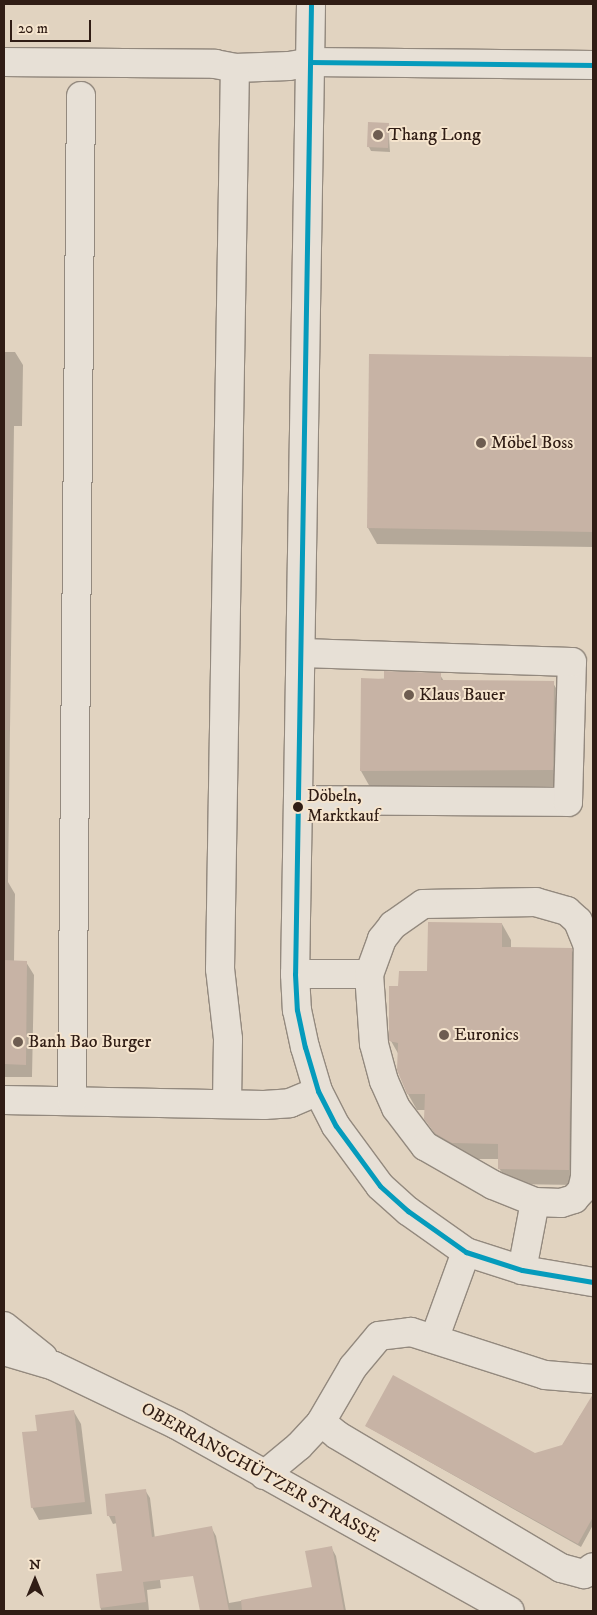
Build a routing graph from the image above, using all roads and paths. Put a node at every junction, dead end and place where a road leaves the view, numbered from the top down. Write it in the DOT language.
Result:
graph roads {
  1 [pos="311,4"];
  2 [pos="4,62"];
  3 [pos="310,62"];
  4 [pos="593,65"];
  5 [pos="236,68"];
  6 [pos="81,96"];
  7 [pos="301,653"];
  8 [pos="299,800"];
  9 [pos="296,974"];
  10 [pos="368,974"];
  11 [pos="318,1091"];
  12 [pos="4,1100"];
  13 [pos="72,1101"];
  14 [pos="227,1103"];
  15 [pos="535,1202"];
  16 [pos="466,1252"];
  17 [pos="522,1270"];
  18 [pos="593,1282"];
  19 [pos="4,1326"];
  20 [pos="435,1337"];
  21 [pos="4,1351"];
  22 [pos="54,1366"];
  23 [pos="593,1379"];
  24 [pos="321,1422"];
  25 [pos="264,1475"];
  26 [pos="593,1567"];
  27 [pos="510,1611"];
  1 -- 3 [label="street"];
  2 -- 5 [label="street"];
  3 -- 4 [label="street"];
  3 -- 5 [label="street"];
  3 -- 7 [label="street"];
  5 -- 14 [label="street"];
  6 -- 13 [label="street"];
  7 -- 8 [label="street"];
  7 -- 8 [label="street"];
  8 -- 9 [label="street"];
  9 -- 10 [label="street"];
  9 -- 11 [label="street"];
  10 -- 15 [label="street"];
  10 -- 15 [label="street"];
  11 -- 14 [label="street"];
  11 -- 16 [label="street"];
  12 -- 13 [label="street"];
  13 -- 14 [label="street"];
  15 -- 17 [label="street"];
  16 -- 17 [label="street"];
  16 -- 20 [label="street"];
  17 -- 18 [label="street"];
  19 -- 22 [label="street"];
  20 -- 23 [label="street"];
  20 -- 24 [label="street"];
  21 -- 22 [label="street, OBERRANSCHÜTZER STRASSE"];
  22 -- 25 [label="street, OBERRANSCHÜTZER STRASSE"];
  24 -- 25 [label="street"];
  24 -- 26 [label="street"];
  25 -- 27 [label="street, OBERRANSCHÜTZER STRASSE"];
}
